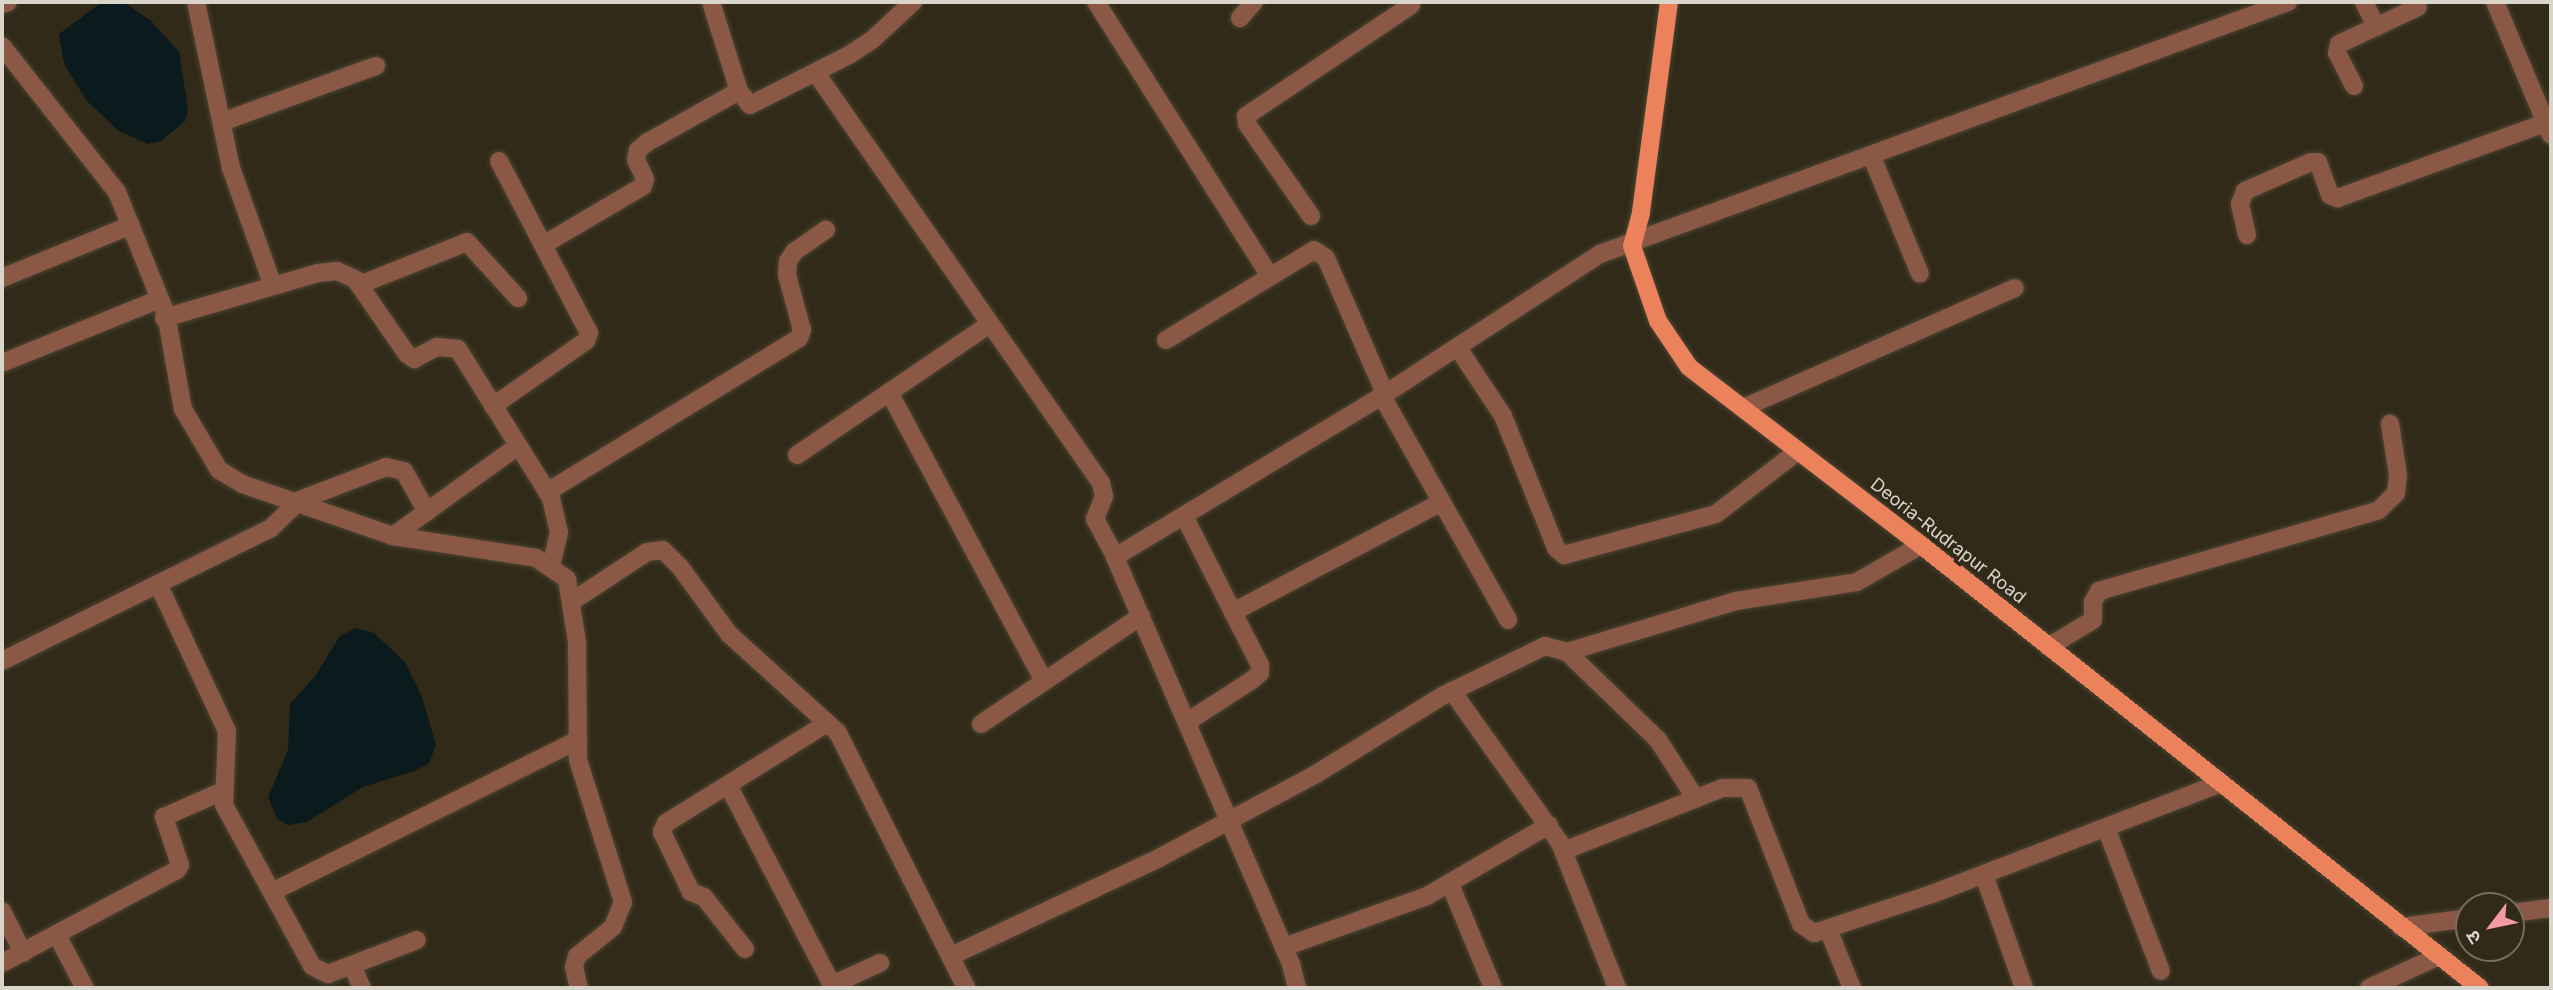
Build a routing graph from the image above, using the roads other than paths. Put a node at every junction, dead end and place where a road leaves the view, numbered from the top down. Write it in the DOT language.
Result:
graph roads {
  1 [pos="8,2"];
  2 [pos="196,2"];
  3 [pos="711,2"];
  4 [pos="913,2"];
  5 [pos="1096,2"];
  6 [pos="1254,2"];
  7 [pos="1669,2"];
  8 [pos="2288,2"];
  9 [pos="2364,2"];
  10 [pos="2495,2"];
  11 [pos="1412,3"];
  12 [pos="2,4"];
  13 [pos="2418,7"];
  14 [pos="1240,19"];
  15 [pos="2376,27"];
  16 [pos="2,46"];
  17 [pos="376,66"];
  18 [pos="816,74"];
  19 [pos="2354,86"];
  20 [pos="739,91"];
  21 [pos="222,122"];
  22 [pos="2550,126"];
  23 [pos="1872,157"];
  24 [pos="499,161"];
  25 [pos="1311,216"];
  26 [pos="131,225"];
  27 [pos="826,230"];
  28 [pos="2247,234"];
  29 [pos="543,245"];
  30 [pos="1632,246"];
  31 [pos="1920,274"];
  32 [pos="1269,275"];
  33 [pos="2,278"];
  34 [pos="359,285"];
  35 [pos="273,286"];
  36 [pos="2015,288"];
  37 [pos="518,298"];
  38 [pos="160,299"];
  39 [pos="164,318"];
  40 [pos="990,324"];
  41 [pos="1166,340"];
  42 [pos="1458,348"];
  43 [pos="2,363"];
  44 [pos="889,393"];
  45 [pos="1384,395"];
  46 [pos="493,406"];
  47 [pos="1743,408"];
  48 [pos="2390,424"];
  49 [pos="518,446"];
  50 [pos="1798,451"];
  51 [pos="797,455"];
  52 [pos="547,492"];
  53 [pos="300,500"];
  54 [pos="1442,502"];
  55 [pos="427,512"];
  56 [pos="1184,516"];
  57 [pos="393,536"];
  58 [pos="1921,545"];
  59 [pos="1116,558"];
  60 [pos="551,567"];
  61 [pos="159,586"];
  62 [pos="574,600"];
  63 [pos="1233,612"];
  64 [pos="1141,616"];
  65 [pos="1508,620"];
  66 [pos="2048,647"];
  67 [pos="1567,652"];
  68 [pos="2,661"];
  69 [pos="1044,681"];
  70 [pos="1452,691"];
  71 [pos="1187,722"];
  72 [pos="827,723"];
  73 [pos="981,724"];
  74 [pos="578,740"];
  75 [pos="2219,784"];
  76 [pos="728,785"];
  77 [pos="223,791"];
  78 [pos="1696,799"];
  79 [pos="1230,820"];
  80 [pos="1549,825"];
  81 [pos="2106,828"];
  82 [pos="1563,851"];
  83 [pos="1983,875"];
  84 [pos="1451,884"];
  85 [pos="272,892"];
  86 [pos="2551,908"];
  87 [pos="2,911"];
  88 [pos="2525,911"];
  89 [pos="2455,920"];
  90 [pos="2401,927"];
  91 [pos="1828,929"];
  92 [pos="57,935"];
  93 [pos="417,940"];
  94 [pos="1284,947"];
  95 [pos="745,949"];
  96 [pos="23,953"];
  97 [pos="951,956"];
  98 [pos="2439,956"];
  99 [pos="2,963"];
  100 [pos="880,963"];
  101 [pos="352,965"];
  102 [pos="2161,971"];
  103 [pos="85,988"];
  104 [pos="362,988"];
  105 [pos="579,988"];
  106 [pos="967,988"];
  107 [pos="1297,988"];
  108 [pos="1493,988"];
  109 [pos="1617,988"];
  110 [pos="1852,988"];
  111 [pos="2024,988"];
  112 [pos="2368,988"];
  113 [pos="2480,988"];
  1 -- 12 [label="street"];
  2 -- 21 [label="street"];
  3 -- 20 [label="street"];
  4 -- 18 [label="street"];
  5 -- 32 [label="street"];
  6 -- 14 [label="street"];
  7 -- 30 [label="main road"];
  8 -- 23 [label="street"];
  9 -- 15 [label="street"];
  10 -- 22 [label="street"];
  11 -- 25 [label="street"];
  13 -- 15 [label="street"];
  15 -- 19 [label="street"];
  16 -- 26 [label="street"];
  17 -- 21 [label="street"];
  18 -- 20 [label="street"];
  18 -- 40 [label="street"];
  20 -- 29 [label="street"];
  21 -- 35 [label="street"];
  22 -- 28 [label="street"];
  23 -- 30 [label="street"];
  23 -- 31 [label="street"];
  24 -- 29 [label="street"];
  26 -- 33 [label="street"];
  26 -- 38 [label="street"];
  27 -- 52 [label="street"];
  29 -- 46 [label="street"];
  30 -- 42 [label="street"];
  30 -- 47 [label="main road, Deoria-Rudrapur Road"];
  32 -- 41 [label="street"];
  32 -- 45 [label="street"];
  34 -- 35 [label="street"];
  34 -- 37 [label="street"];
  34 -- 46 [label="street"];
  35 -- 39 [label="street"];
  36 -- 47 [label="street"];
  38 -- 39 [label="street"];
  38 -- 43 [label="street"];
  39 -- 53 [label="street"];
  40 -- 44 [label="street"];
  40 -- 59 [label="street"];
  42 -- 45 [label="street"];
  42 -- 50 [label="street"];
  44 -- 51 [label="street"];
  44 -- 69 [label="street"];
  45 -- 54 [label="street"];
  45 -- 56 [label="street"];
  46 -- 49 [label="street"];
  47 -- 50 [label="main road, Deoria-Rudrapur Road"];
  48 -- 66 [label="street"];
  49 -- 52 [label="street"];
  49 -- 55 [label="street"];
  50 -- 58 [label="main road, Deoria-Rudrapur Road"];
  52 -- 60 [label="street"];
  53 -- 55 [label="street"];
  53 -- 57 [label="street"];
  53 -- 61 [label="street"];
  54 -- 63 [label="street"];
  54 -- 65 [label="street"];
  55 -- 57 [label="street"];
  56 -- 59 [label="street"];
  56 -- 63 [label="street"];
  57 -- 60 [label="street"];
  58 -- 66 [label="main road, Deoria-Rudrapur Road"];
  58 -- 67 [label="street"];
  59 -- 64 [label="street"];
  60 -- 62 [label="street"];
  61 -- 68 [label="street"];
  61 -- 77 [label="street"];
  62 -- 72 [label="street"];
  62 -- 74 [label="street"];
  63 -- 71 [label="street"];
  64 -- 69 [label="street"];
  64 -- 71 [label="street"];
  66 -- 75 [label="main road, Deoria-Rudrapur Road"];
  67 -- 70 [label="street"];
  67 -- 78 [label="street"];
  69 -- 73 [label="street"];
  70 -- 79 [label="street"];
  70 -- 80 [label="street"];
  71 -- 79 [label="street"];
  72 -- 76 [label="street"];
  72 -- 97 [label="street"];
  74 -- 85 [label="street"];
  74 -- 105 [label="street"];
  75 -- 81 [label="street"];
  75 -- 90 [label="main road, Deoria-Rudrapur Road"];
  76 -- 95 [label="street"];
  76 -- 100 [label="street"];
  77 -- 85 [label="street"];
  77 -- 92 [label="street"];
  78 -- 82 [label="street"];
  78 -- 91 [label="street"];
  79 -- 94 [label="street"];
  79 -- 97 [label="street"];
  80 -- 82 [label="street"];
  80 -- 84 [label="street"];
  81 -- 83 [label="street"];
  81 -- 102 [label="street"];
  82 -- 109 [label="street"];
  83 -- 91 [label="street"];
  83 -- 111 [label="street"];
  84 -- 94 [label="street"];
  84 -- 108 [label="street"];
  85 -- 101 [label="street"];
  86 -- 88 [label="street"];
  87 -- 96 [label="street"];
  89 -- 90 [label="street"];
  90 -- 98 [label="main road, Deoria-Rudrapur Road"];
  91 -- 110 [label="street"];
  92 -- 96 [label="street"];
  92 -- 103 [label="street"];
  93 -- 101 [label="street"];
  94 -- 107 [label="street"];
  96 -- 99 [label="street"];
  97 -- 106 [label="street"];
  98 -- 112 [label="street"];
  98 -- 113 [label="main road, Deoria-Rudrapur Road"];
  101 -- 104 [label="street"];
}
